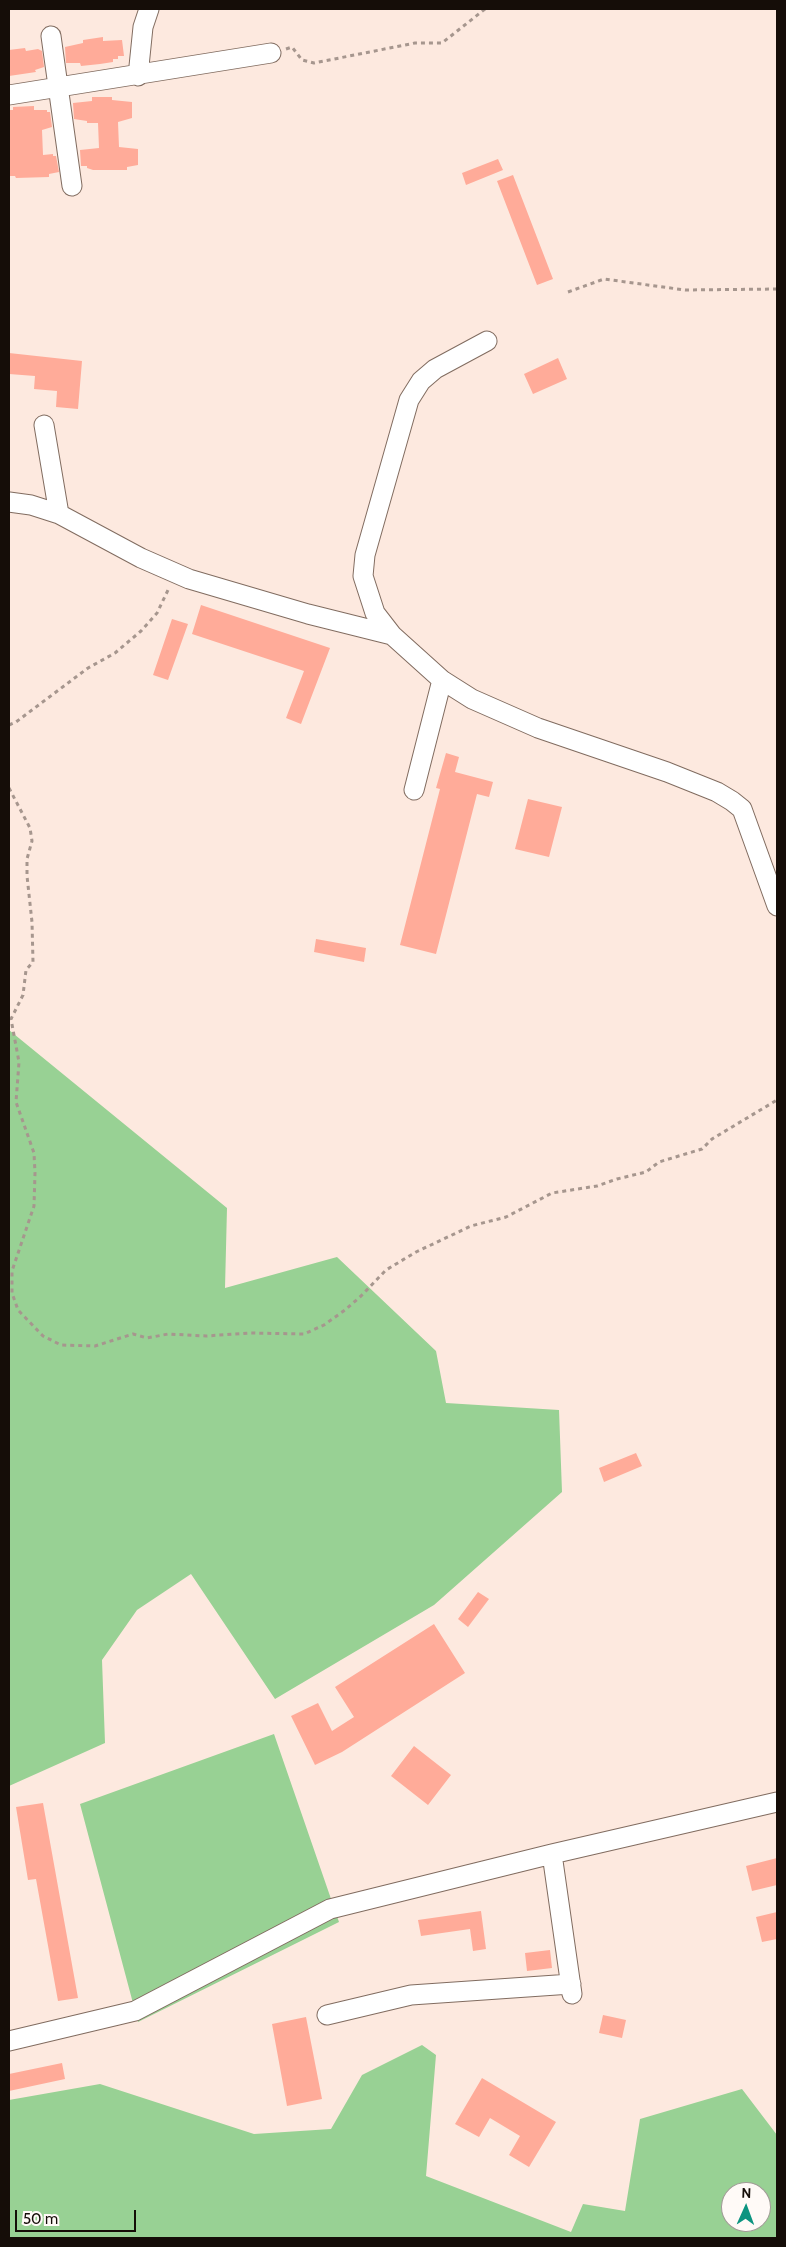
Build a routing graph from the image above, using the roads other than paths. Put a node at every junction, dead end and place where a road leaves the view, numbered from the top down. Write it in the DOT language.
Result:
graph roads {
  1 [pos="150,9"];
  2 [pos="51,36"];
  3 [pos="271,54"];
  4 [pos="138,76"];
  5 [pos="57,88"];
  6 [pos="9,96"];
  7 [pos="72,186"];
  8 [pos="487,341"];
  9 [pos="44,426"];
  10 [pos="9,502"];
  11 [pos="59,514"];
  12 [pos="392,635"];
  13 [pos="442,680"];
  14 [pos="414,790"];
  15 [pos="777,906"];
  16 [pos="777,1802"];
  17 [pos="552,1854"];
  18 [pos="327,2015"];
  19 [pos="9,2041"];
  1 -- 4 [label="street"];
  2 -- 5 [label="street"];
  3 -- 4 [label="street"];
  4 -- 5 [label="street"];
  5 -- 6 [label="street"];
  5 -- 7 [label="street"];
  8 -- 12 [label="street"];
  9 -- 11 [label="street"];
  10 -- 11 [label="street"];
  11 -- 12 [label="street"];
  12 -- 13 [label="street"];
  13 -- 14 [label="street"];
  13 -- 15 [label="street"];
  16 -- 17 [label="street"];
  17 -- 18 [label="street"];
  17 -- 19 [label="street"];
}
